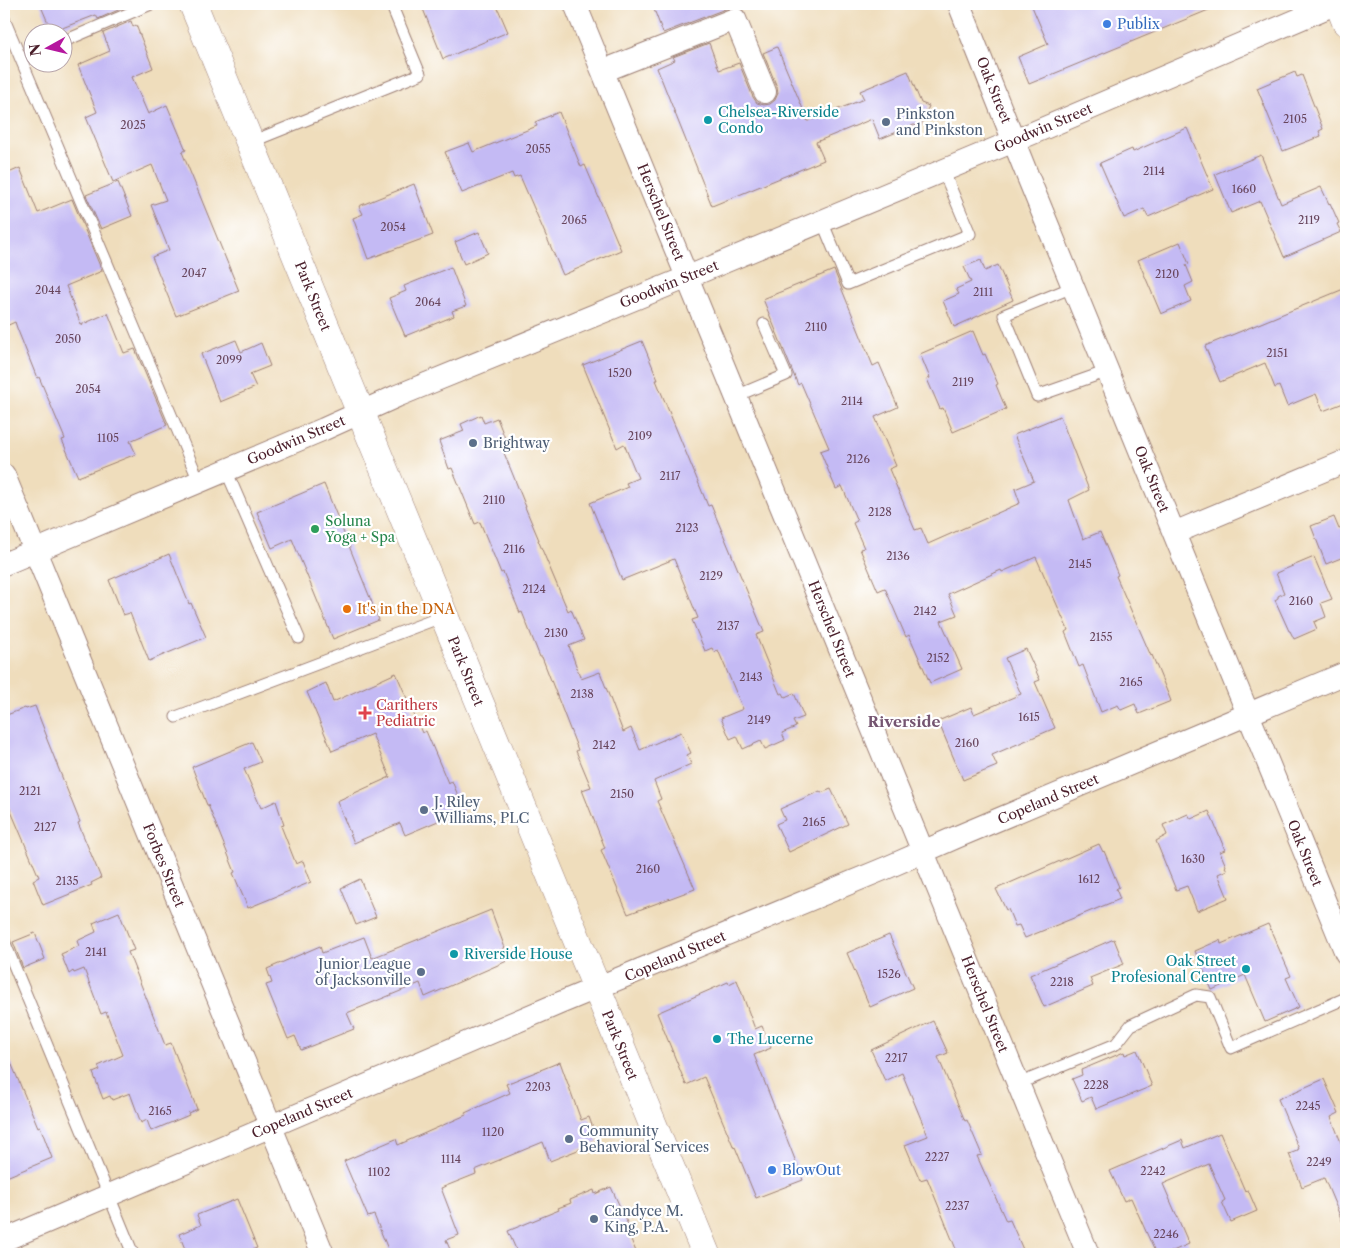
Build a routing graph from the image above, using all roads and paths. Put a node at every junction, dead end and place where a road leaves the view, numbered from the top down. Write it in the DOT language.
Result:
graph roads {
  1 [pos="151,4"];
  2 [pos="194,4"];
  3 [pos="391,4"];
  4 [pos="575,4"];
  5 [pos="959,4"];
  6 [pos="1337,4"];
  7 [pos="4,19"];
  8 [pos="1346,22"];
  9 [pos="72,38"];
  10 [pos="22,50"];
  11 [pos="603,71"];
  12 [pos="33,72"];
  13 [pos="764,92"];
  14 [pos="1014,141"];
  15 [pos="251,142"];
  16 [pos="943,170"];
  17 [pos="822,221"];
  18 [pos="688,277"];
  19 [pos="1073,287"];
  20 [pos="764,324"];
  21 [pos="1108,371"];
  22 [pos="736,396"];
  23 [pos="360,413"];
  24 [pos="1346,461"];
  25 [pos="226,470"];
  26 [pos="4,475"];
  27 [pos="199,481"];
  28 [pos="1174,533"];
  29 [pos="34,552"];
  30 [pos="4,564"];
  31 [pos="444,616"];
  32 [pos="299,638"];
  33 [pos="1346,673"];
  34 [pos="1248,715"];
  35 [pos="176,717"];
  36 [pos="923,852"];
  37 [pos="4,941"];
  38 [pos="1346,953"];
  39 [pos="597,988"];
  40 [pos="1346,998"];
  41 [pos="1018,1084"];
  42 [pos="271,1126"];
  43 [pos="109,1195"];
  44 [pos="4,1240"];
  45 [pos="134,1254"];
  46 [pos="323,1254"];
  47 [pos="706,1254"];
  48 [pos="1088,1254"];
  1 -- 9 [label="lane"];
  2 -- 15 [label="street, Park Street"];
  3 -- 15 [label="lane"];
  4 -- 11 [label="street, Herschel Street"];
  5 -- 14 [label="street, Oak Street"];
  6 -- 8 [label="street"];
  6 -- 14 [label="street, Goodwin Street"];
  7 -- 10 [label="lane"];
  11 -- 13 [label="street"];
  11 -- 18 [label="street, Herschel Street"];
  12 -- 27 [label="lane"];
  14 -- 16 [label="street, Goodwin Street"];
  14 -- 19 [label="street, Oak Street"];
  15 -- 23 [label="street, Park Street"];
  16 -- 17 [label="street, Goodwin Street"];
  16 -- 17 [label="lane"];
  17 -- 18 [label="street, Goodwin Street"];
  18 -- 22 [label="street, Herschel Street"];
  18 -- 23 [label="street, Goodwin Street"];
  19 -- 21 [label="street, Oak Street"];
  19 -- 21 [label="lane"];
  20 -- 22 [label="lane"];
  21 -- 28 [label="street, Oak Street"];
  22 -- 36 [label="street, Herschel Street"];
  23 -- 25 [label="street, Goodwin Street"];
  23 -- 31 [label="street, Park Street"];
  24 -- 28 [label="street"];
  25 -- 27 [label="street, Goodwin Street"];
  25 -- 32 [label="lane"];
  26 -- 29 [label="street, Forbes Street"];
  27 -- 29 [label="street, Goodwin Street"];
  28 -- 34 [label="street, Oak Street"];
  29 -- 30 [label="street, Goodwin Street"];
  29 -- 42 [label="street, Forbes Street"];
  31 -- 35 [label="lane"];
  31 -- 39 [label="street, Park Street"];
  33 -- 34 [label="street, Copeland Street"];
  34 -- 36 [label="street, Copeland Street"];
  34 -- 38 [label="street, Oak Street"];
  36 -- 39 [label="street, Copeland Street"];
  36 -- 41 [label="street, Herschel Street"];
  37 -- 43 [label="lane"];
  39 -- 42 [label="street, Copeland Street"];
  39 -- 47 [label="street, Park Street"];
  40 -- 41 [label="lane"];
  41 -- 48 [label="street, Herschel Street"];
  42 -- 43 [label="street, Copeland Street"];
  42 -- 46 [label="street, Forbes Street"];
  43 -- 44 [label="street, Copeland Street"];
  43 -- 45 [label="lane"];
}
